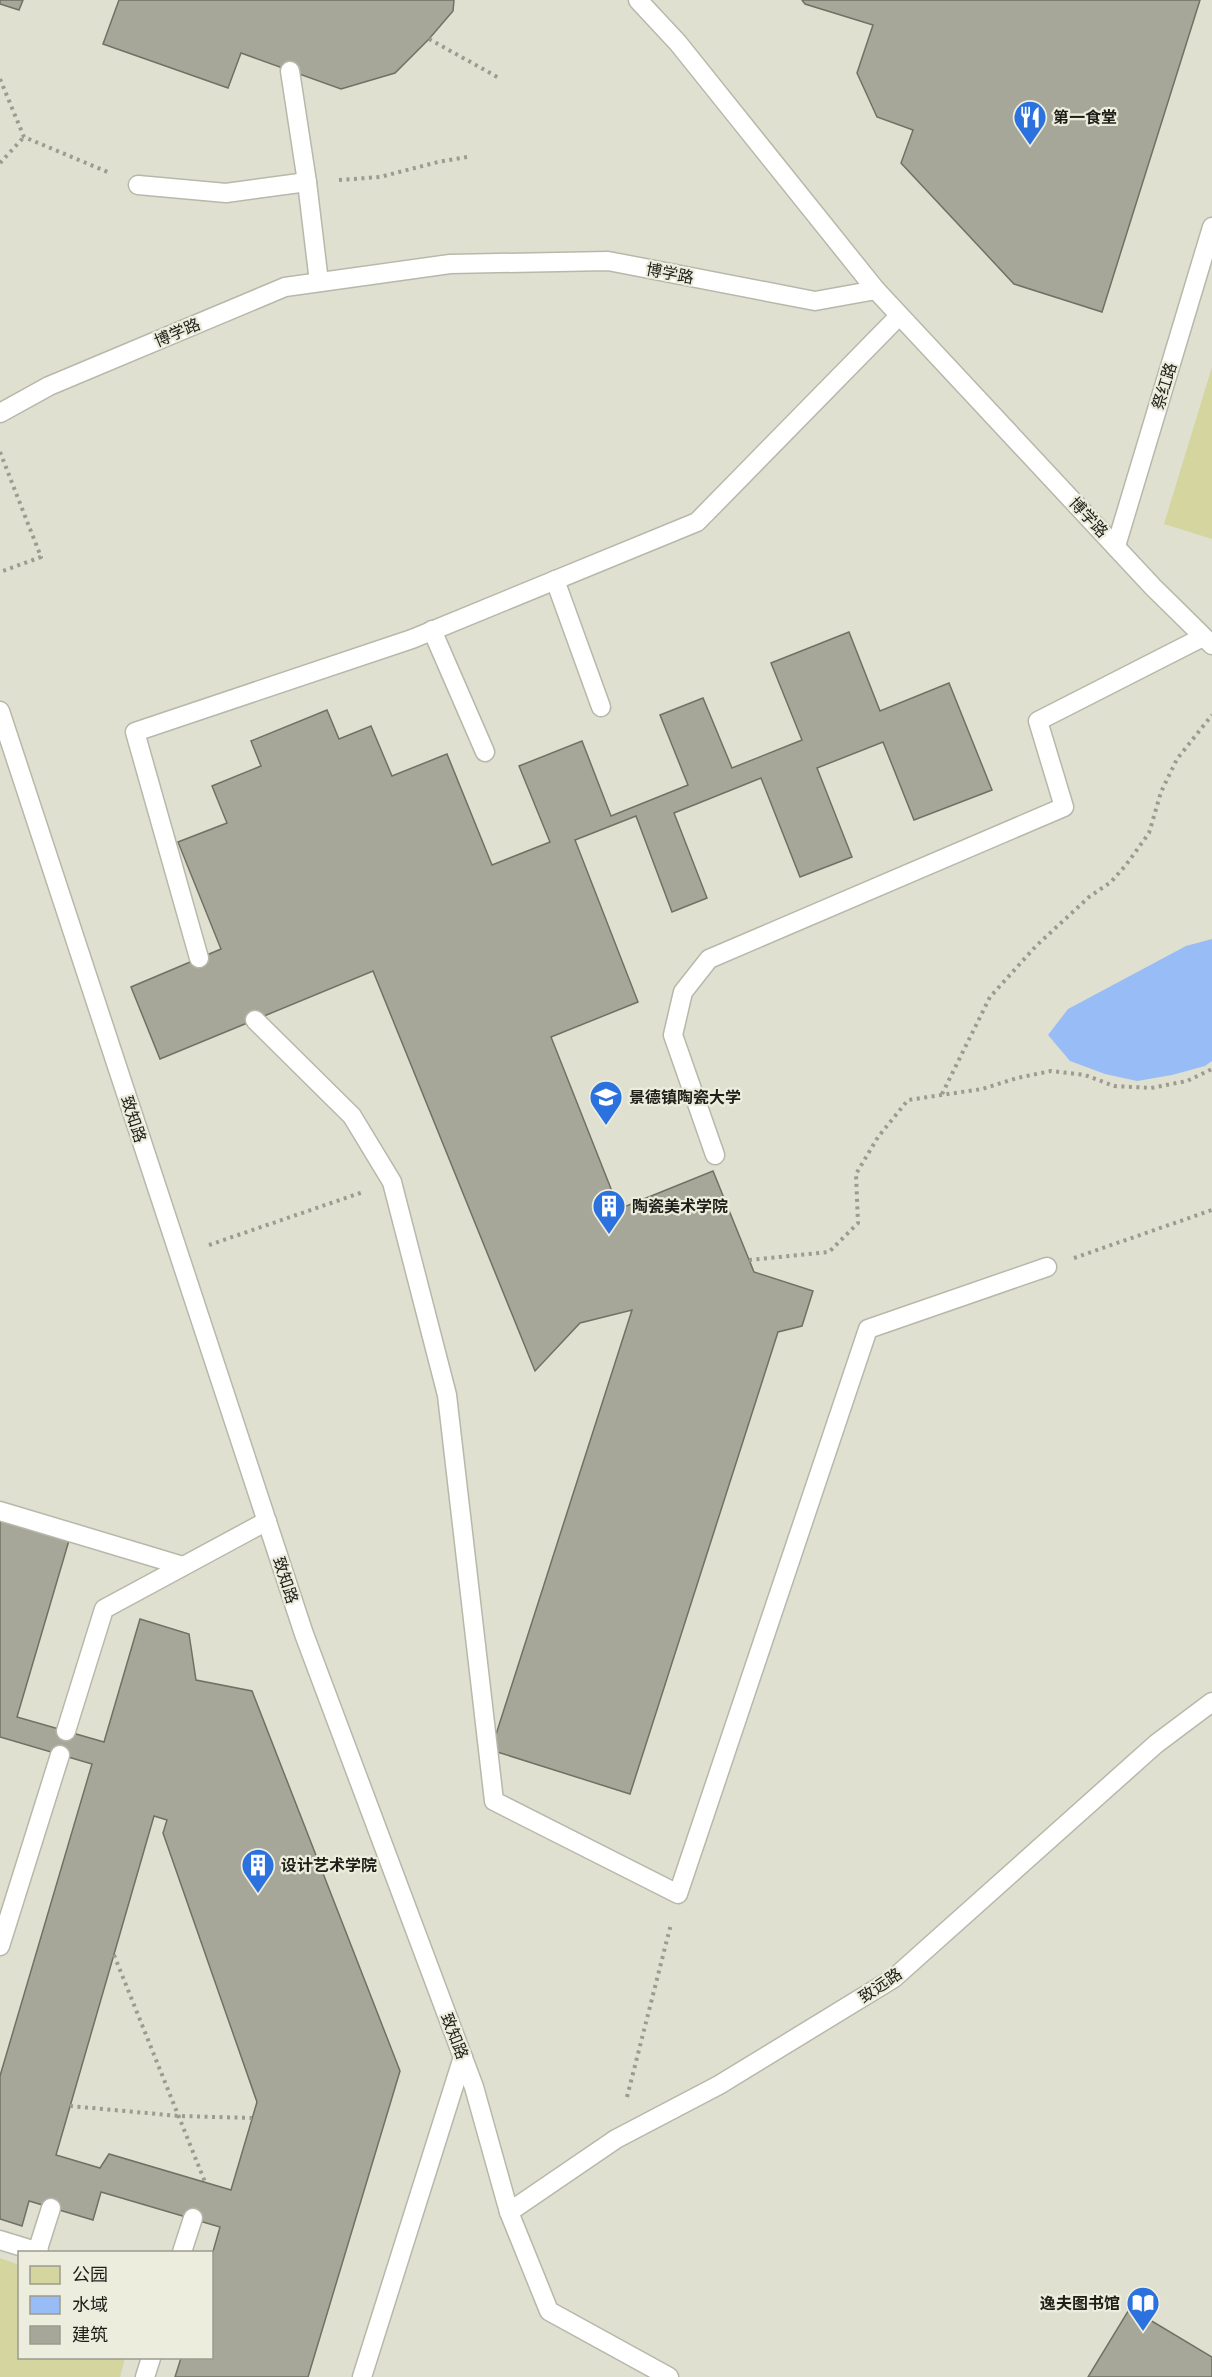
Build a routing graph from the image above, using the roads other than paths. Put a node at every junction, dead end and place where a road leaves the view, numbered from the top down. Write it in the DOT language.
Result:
graph roads {
  1 [pos="638,0"];
  2 [pos="290,70"];
  3 [pos="307,182"];
  4 [pos="138,185"];
  5 [pos="1212,227"];
  6 [pos="319,282"];
  7 [pos="876,290"];
  8 [pos="899,316"];
  9 [pos="0,413"];
  10 [pos="1116,546"];
  11 [pos="555,580"];
  12 [pos="432,630"];
  13 [pos="1208,641"];
  14 [pos="601,707"];
  15 [pos="0,711"];
  16 [pos="485,752"];
  17 [pos="200,958"];
  18 [pos="255,1020"];
  19 [pos="715,1155"];
  20 [pos="1047,1267"];
  21 [pos="0,1511"];
  22 [pos="267,1521"];
  23 [pos="183,1566"];
  24 [pos="1212,1702"];
  25 [pos="66,1731"];
  26 [pos="60,1755"];
  27 [pos="0,1946"];
  28 [pos="462,2057"];
  29 [pos="51,2208"];
  30 [pos="509,2212"];
  31 [pos="193,2218"];
  32 [pos="0,2240"];
  33 [pos="35,2251"];
  34 [pos="38,2251"];
  35 [pos="183,2251"];
  36 [pos="151,2359"];
  37 [pos="145,2377"];
  38 [pos="362,2377"];
  39 [pos="669,2377"];
  1 -- 7 [label="lane"];
  2 -- 3 [label="lane"];
  3 -- 4 [label="lane"];
  3 -- 6 [label="lane"];
  5 -- 10 [label="lane, 祭红路"];
  6 -- 7 [label="lane, 博学路"];
  6 -- 9 [label="lane, 博学路"];
  7 -- 8 [label="lane, 博学路"];
  8 -- 10 [label="lane, 博学路"];
  8 -- 11 [label="lane"];
  10 -- 13 [label="lane, 博学路"];
  11 -- 12 [label="lane"];
  11 -- 14 [label="lane"];
  12 -- 16 [label="lane"];
  12 -- 17 [label="lane"];
  13 -- 19 [label="lane"];
  15 -- 22 [label="lane, 致知路"];
  18 -- 20 [label="lane"];
  21 -- 23 [label="lane"];
  22 -- 23 [label="lane"];
  22 -- 28 [label="lane, 致知路"];
  23 -- 25 [label="lane"];
  24 -- 30 [label="lane, 致远路"];
  26 -- 27 [label="lane"];
  28 -- 30 [label="lane, 致知路"];
  28 -- 38 [label="lane"];
  29 -- 34 [label="lane"];
  30 -- 39 [label="lane, 致知路"];
  31 -- 35 [label="lane"];
  32 -- 33 [label="lane"];
  36 -- 37 [label="lane"];
}
